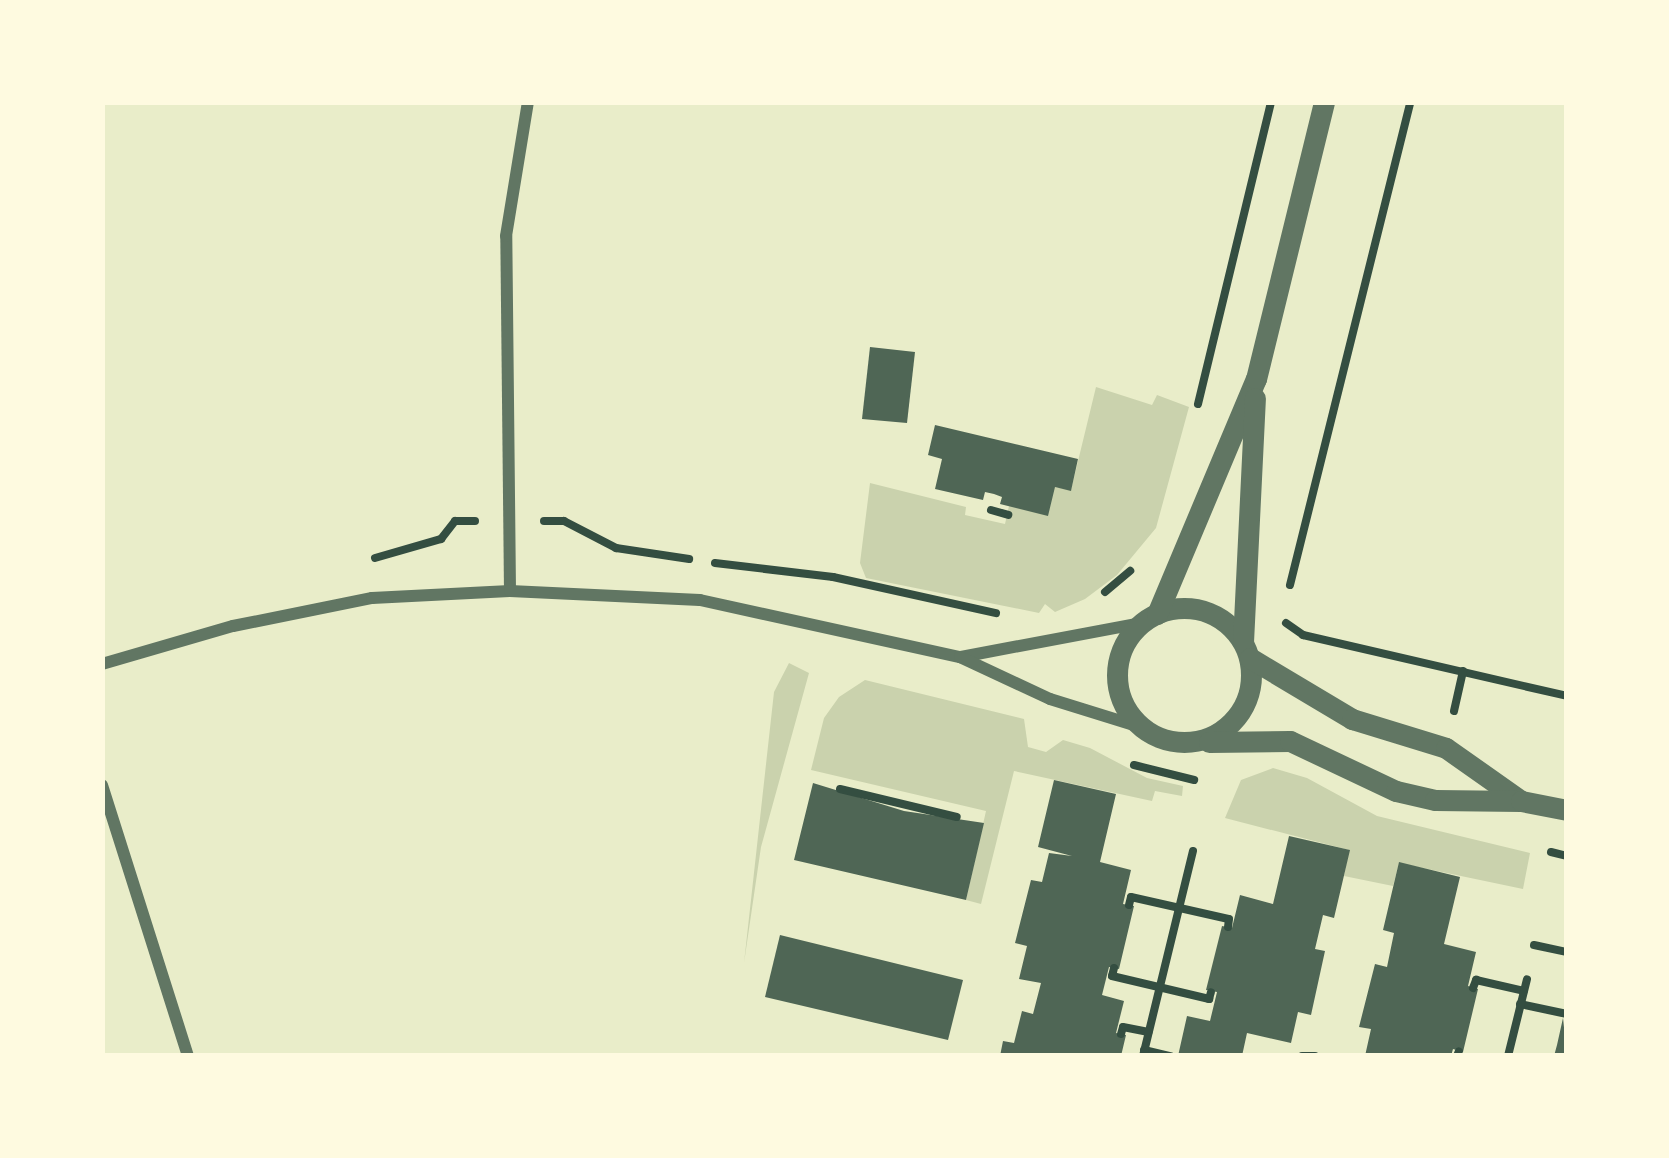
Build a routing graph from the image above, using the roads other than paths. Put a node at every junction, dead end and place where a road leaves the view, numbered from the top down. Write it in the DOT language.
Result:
graph roads {
  1 [pos="528,102"];
  2 [pos="1324,102"];
  3 [pos="1256,379"];
  4 [pos="510,591"];
  5 [pos="1149,618"];
  6 [pos="1247,650"];
  7 [pos="960,657"];
  8 [pos="102,664"];
  9 [pos="1143,728"];
  10 [pos="1185,743"];
  11 [pos="102,785"];
  12 [pos="1521,801"];
  13 [pos="1567,810"];
  14 [pos="188,1056"];
  1 -- 4 [label="street"];
  2 -- 3 [label="street"];
  3 -- 5 [label="street"];
  3 -- 6 [label="street"];
  4 -- 7 [label="street"];
  4 -- 8 [label="street"];
  5 -- 6 [label="street"];
  5 -- 7 [label="street"];
  5 -- 9 [label="street"];
  6 -- 10 [label="street"];
  6 -- 12 [label="street"];
  7 -- 9 [label="street"];
  9 -- 10 [label="street"];
  10 -- 12 [label="street"];
  11 -- 14 [label="street"];
  12 -- 13 [label="street"];
}
